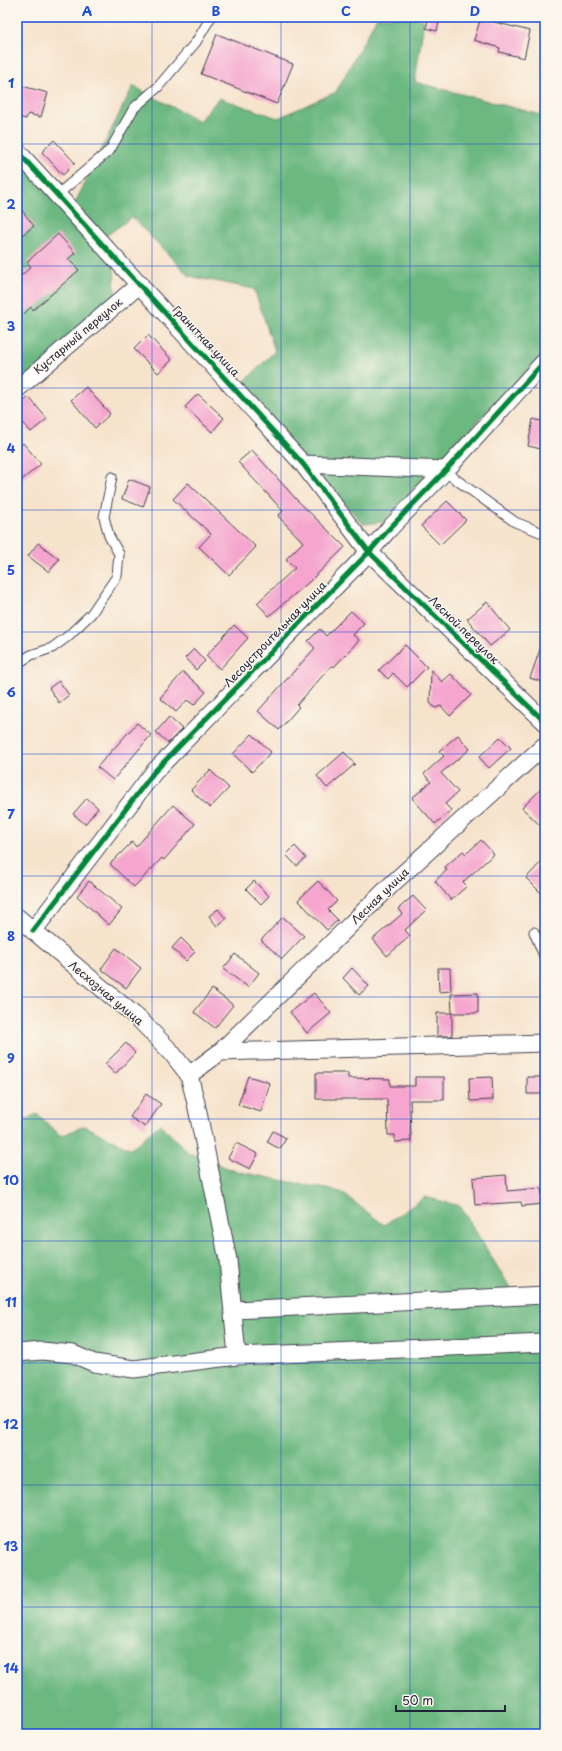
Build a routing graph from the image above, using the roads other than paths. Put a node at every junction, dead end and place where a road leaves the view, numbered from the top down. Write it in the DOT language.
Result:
graph roads {
  1 [pos="211,17"];
  2 [pos="17,151"];
  3 [pos="57,195"];
  4 [pos="140,284"];
  5 [pos="545,361"];
  6 [pos="17,389"];
  7 [pos="303,464"];
  8 [pos="446,471"];
  9 [pos="112,478"];
  10 [pos="545,534"];
  11 [pos="369,552"];
  12 [pos="17,664"];
  13 [pos="545,722"];
  14 [pos="545,745"];
  15 [pos="17,917"];
  16 [pos="33,931"];
  17 [pos="534,932"];
  18 [pos="545,958"];
  19 [pos="545,1043"];
  20 [pos="220,1052"];
  21 [pos="189,1075"];
  22 [pos="545,1295"];
  23 [pos="233,1310"];
  24 [pos="545,1343"];
  25 [pos="17,1353"];
  26 [pos="236,1356"];
  1 -- 3 [label="lane"];
  2 -- 3 [label="street, Гранитная улица"];
  3 -- 4 [label="street, Гранитная улица"];
  4 -- 6 [label="street, Кустарный переулок"];
  4 -- 7 [label="street, Гранитная улица"];
  5 -- 8 [label="street, Лесоустроительная улица"];
  7 -- 8 [label="street"];
  7 -- 11 [label="street, Гранитная улица"];
  8 -- 10 [label="lane"];
  8 -- 11 [label="street, Лесоустроительная улица"];
  9 -- 12 [label="lane"];
  11 -- 13 [label="street, Лесной переулок"];
  11 -- 16 [label="street, Лесоустроительная улица"];
  14 -- 20 [label="street, Лесная улица"];
  15 -- 16 [label="street, Лесхозная улица"];
  16 -- 21 [label="street, Лесхозная улица"];
  17 -- 18 [label="lane"];
  19 -- 20 [label="street"];
  20 -- 21 [label="street, Лесная улица"];
  21 -- 23 [label="street"];
  22 -- 23 [label="street"];
  23 -- 26 [label="street"];
  24 -- 26 [label="street"];
  25 -- 26 [label="street"];
}
